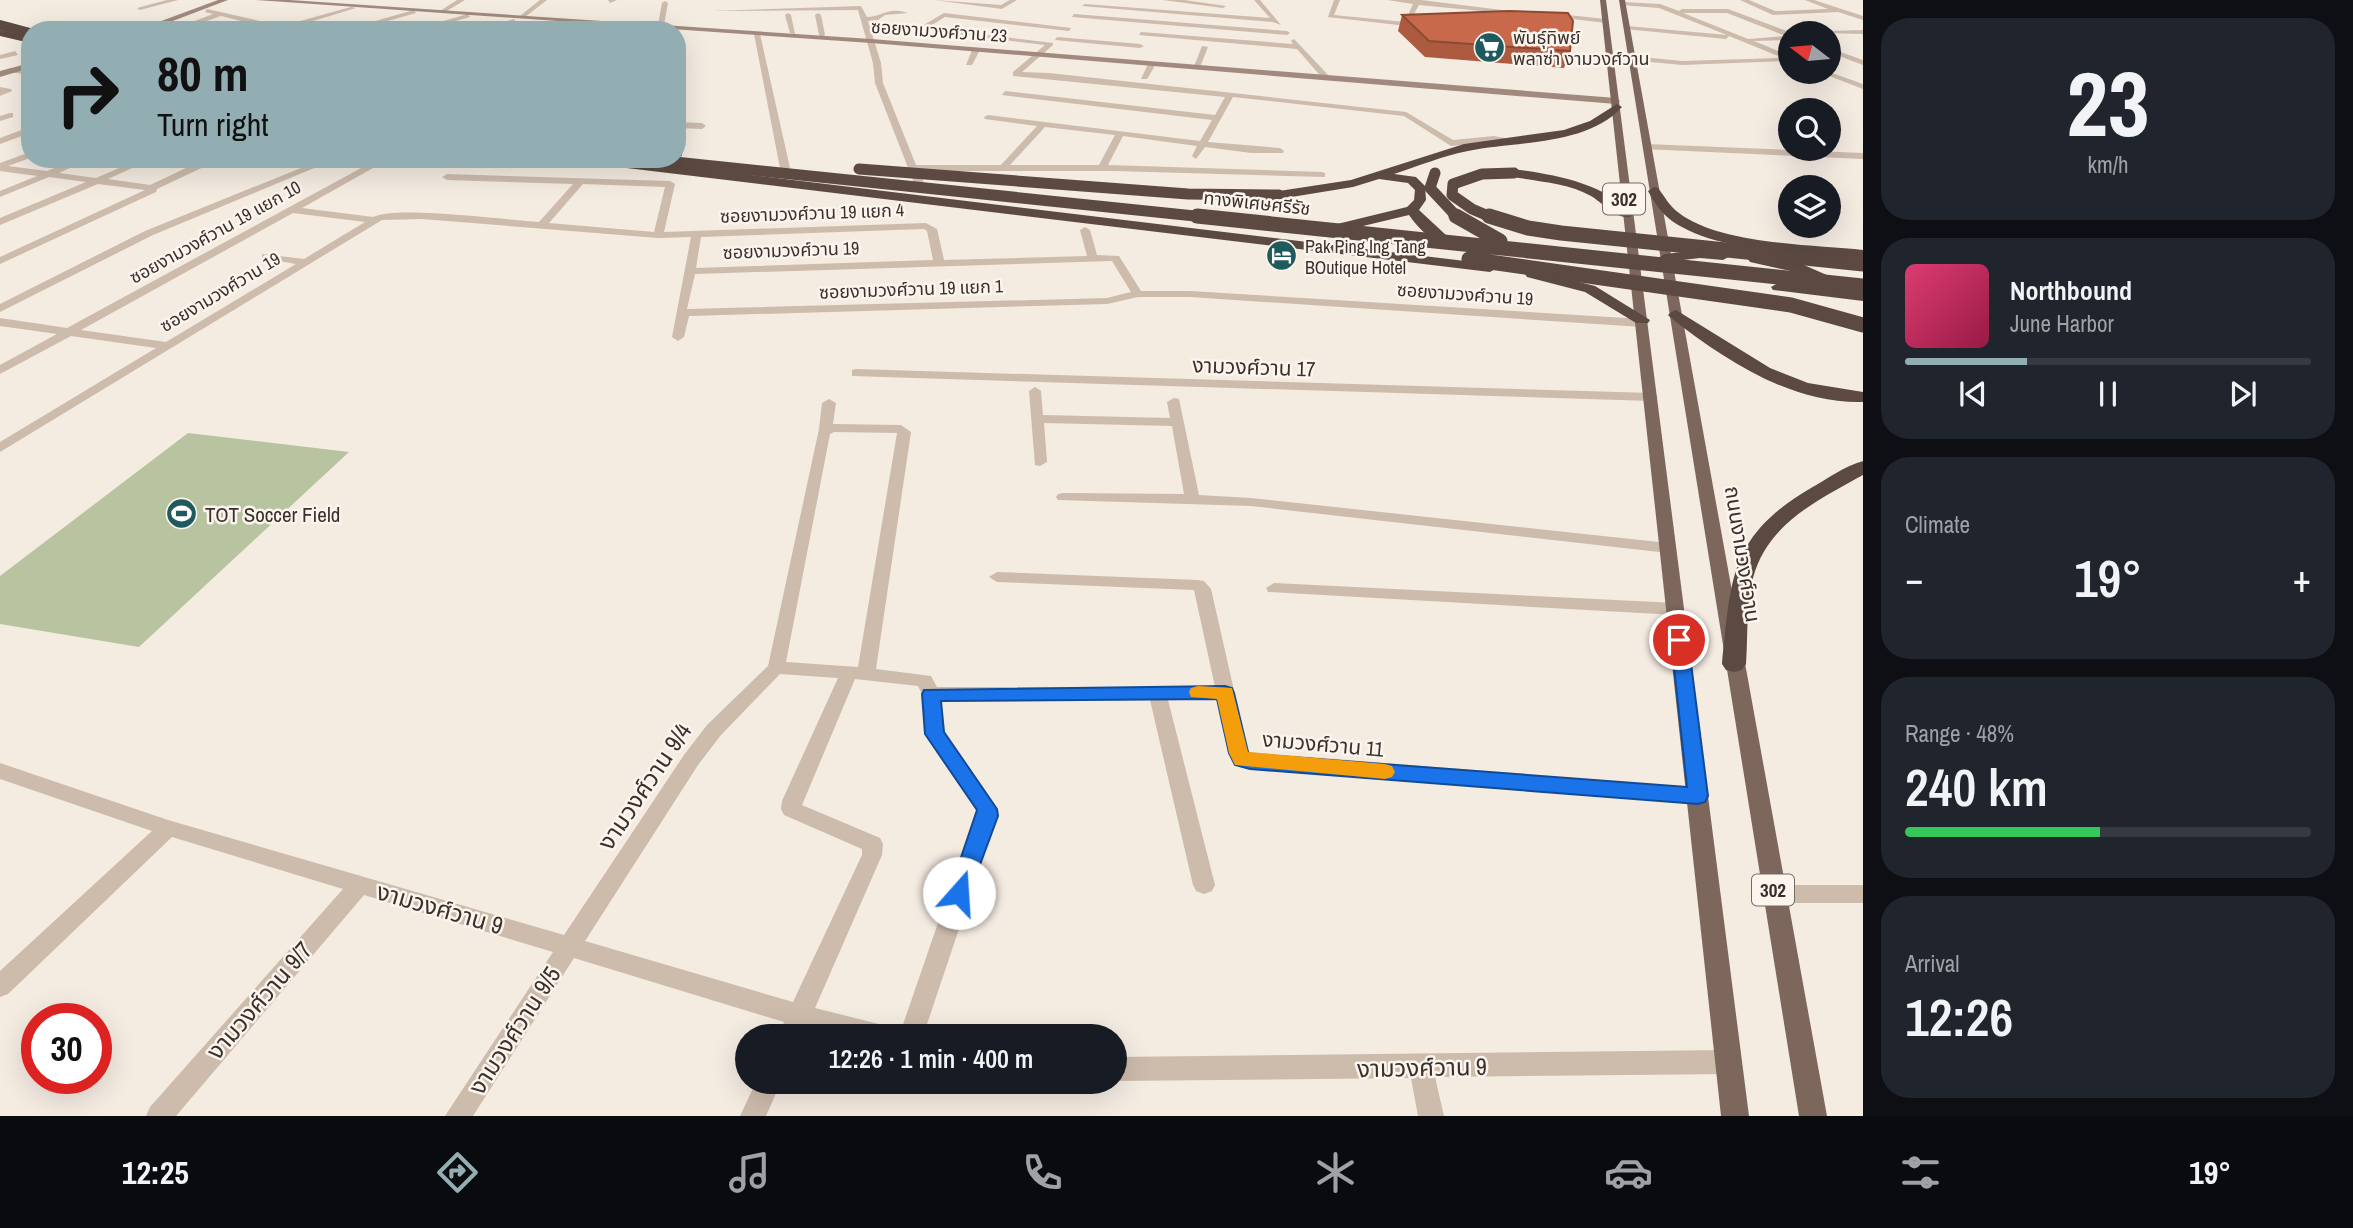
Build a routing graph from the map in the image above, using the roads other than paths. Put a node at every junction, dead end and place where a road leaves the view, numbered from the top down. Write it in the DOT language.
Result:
graph roads {
  1 [pos="175,0"];
  2 [pos="225,0"];
  3 [pos="259,0"];
  4 [pos="274,0"];
  5 [pos="412,0"];
  6 [pos="463,0"];
  7 [pos="544,0"];
  8 [pos="937,0"];
  9 [pos="1014,0"];
  10 [pos="1166,0"];
  11 [pos="1257,0"];
  12 [pos="1337,0"];
  13 [pos="1390,0"];
  14 [pos="1499,0"];
  15 [pos="1604,0"];
  16 [pos="1743,0"];
  17 [pos="1808,0"];
  18 [pos="1417,1"];
  19 [pos="665,2"];
  20 [pos="1622,2"];
  21 [pos="839,4"];
  22 [pos="1085,6"];
  23 [pos="1228,6"];
  24 [pos="1792,6"];
  25 [pos="140,8"];
  26 [pos="354,8"];
  27 [pos="1254,9"];
  28 [pos="1266,10"];
  29 [pos="1839,10"];
  30 [pos="207,11"];
  31 [pos="418,11"];
  32 [pos="443,11"];
  33 [pos="715,11"];
  34 [pos="1673,11"];
  35 [pos="1808,12"];
  36 [pos="905,13"];
  37 [pos="1013,13"];
  38 [pos="1848,13"];
  39 [pos="1863,13"];
  40 [pos="221,14"];
  41 [pos="1497,14"];
  42 [pos="788,15"];
  43 [pos="818,15"];
  44 [pos="468,16"];
  45 [pos="863,16"];
  46 [pos="1074,16"];
  47 [pos="519,18"];
  48 [pos="983,18"];
  49 [pos="1863,18"];
  50 [pos="1040,19"];
  51 [pos="589,20"];
  52 [pos="1275,20"];
  53 [pos="166,21"];
  54 [pos="200,21"];
  55 [pos="253,21"];
  56 [pos="312,21"];
  57 [pos="380,21"];
  58 [pos="449,21"];
  59 [pos="510,21"];
  60 [pos="517,21"];
  61 [pos="598,21"];
  62 [pos="662,21"];
  63 [pos="1606,21"];
  64 [pos="0,23"];
  65 [pos="1029,23"];
  66 [pos="1047,25"];
  67 [pos="760,26"];
  68 [pos="686,27"];
  69 [pos="21,28"];
  70 [pos="1627,28"];
  71 [pos="21,31"];
  72 [pos="1778,31"];
  73 [pos="1863,32"];
  74 [pos="0,33"];
  75 [pos="793,33"];
  76 [pos="1287,33"];
  77 [pos="1841,33"];
  78 [pos="961,34"];
  79 [pos="1141,34"];
  80 [pos="822,35"];
  81 [pos="1778,37"];
  82 [pos="21,38"];
  83 [pos="1008,39"];
  84 [pos="1745,39"];
  85 [pos="871,41"];
  86 [pos="1054,41"];
  87 [pos="1140,46"];
  88 [pos="946,47"];
  89 [pos="1204,47"];
  90 [pos="1299,47"];
  91 [pos="976,50"];
  92 [pos="15,53"];
  93 [pos="1039,54"];
  94 [pos="1778,54"];
  95 [pos="1841,55"];
  96 [pos="0,57"];
  97 [pos="1632,58"];
  98 [pos="1778,59"];
  99 [pos="1029,62"];
  100 [pos="969,63"];
  101 [pos="1863,63"];
  102 [pos="1152,64"];
  103 [pos="1196,67"];
  104 [pos="21,68"];
  105 [pos="12,70"];
  106 [pos="1841,71"];
  107 [pos="1863,71"];
  108 [pos="21,72"];
  109 [pos="0,74"];
  110 [pos="1049,75"];
  111 [pos="1144,77"];
  112 [pos="1841,79"];
  113 [pos="1324,80"];
  114 [pos="1863,87"];
  115 [pos="1005,93"];
  116 [pos="1230,95"];
  117 [pos="1616,104"];
  118 [pos="10,115"];
  119 [pos="988,117"];
  120 [pos="1216,118"];
  121 [pos="0,119"];
  122 [pos="1043,124"];
  123 [pos="686,125"];
  124 [pos="702,125"];
  125 [pos="21,133"];
  126 [pos="1563,133"];
  127 [pos="1120,134"];
  128 [pos="0,141"];
  129 [pos="1517,141"];
  130 [pos="1202,145"];
  131 [pos="1646,147"];
  132 [pos="1280,151"];
  133 [pos="686,156"];
  134 [pos="686,156"];
  135 [pos="1195,156"];
  136 [pos="1863,156"];
  137 [pos="21,159"];
  138 [pos="686,163"];
  139 [pos="0,167"];
  140 [pos="815,167"];
  141 [pos="1003,167"];
  142 [pos="1102,167"];
  143 [pos="63,168"];
  144 [pos="128,168"];
  145 [pos="195,168"];
  146 [pos="310,168"];
  147 [pos="361,168"];
  148 [pos="664,168"];
  149 [pos="785,168"];
  150 [pos="915,168"];
  151 [pos="49,174"];
  152 [pos="1322,175"];
  153 [pos="447,177"];
  154 [pos="98,181"];
  155 [pos="580,181"];
  156 [pos="919,183"];
  157 [pos="1353,183"];
  158 [pos="150,190"];
  159 [pos="1654,191"];
  160 [pos="0,194"];
  161 [pos="1110,204"];
  162 [pos="1137,208"];
  163 [pos="1412,209"];
  164 [pos="293,210"];
  165 [pos="1625,215"];
  166 [pos="372,220"];
  167 [pos="1115,221"];
  168 [pos="0,222"];
  169 [pos="541,226"];
  170 [pos="1166,227"];
  171 [pos="1338,228"];
  172 [pos="1085,230"];
  173 [pos="694,234"];
  174 [pos="658,235"];
  175 [pos="1442,239"];
  176 [pos="1863,254"];
  177 [pos="266,256"];
  178 [pos="1665,258"];
  179 [pos="1093,259"];
  180 [pos="0,261"];
  181 [pos="305,262"];
  182 [pos="939,263"];
  183 [pos="1863,264"];
  184 [pos="691,271"];
  185 [pos="1863,275"];
  186 [pos="1863,286"];
  187 [pos="1638,290"];
  188 [pos="1138,294"];
  189 [pos="1863,294"];
  190 [pos="0,309"];
  191 [pos="684,313"];
  192 [pos="1676,316"];
  193 [pos="0,322"];
  194 [pos="1642,322"];
  195 [pos="1863,325"];
  196 [pos="69,332"];
  197 [pos="678,337"];
  198 [pos="167,346"];
  199 [pos="0,370"];
  200 [pos="856,373"];
  201 [pos="1035,391"];
  202 [pos="1651,397"];
  203 [pos="1863,397"];
  204 [pos="1174,402"];
  205 [pos="829,403"];
  206 [pos="1037,419"];
  207 [pos="1177,422"];
  208 [pos="826,429"];
  209 [pos="0,448"];
  210 [pos="1040,462"];
  211 [pos="1863,467"];
  212 [pos="1063,497"];
  213 [pos="1192,499"];
  214 [pos="1668,548"];
  215 [pos="997,578"];
  216 [pos="1274,588"];
  217 [pos="1676,609"];
  218 [pos="1734,664"];
  219 [pos="776,668"];
  220 [pos="857,673"];
  221 [pos="928,687"];
  222 [pos="1157,692"];
  223 [pos="1225,693"];
  224 [pos="0,771"];
  225 [pos="1698,796"];
  226 [pos="168,828"];
  227 [pos="360,885"];
  228 [pos="1204,885"];
  229 [pos="1773,894"];
  230 [pos="1863,894"];
  231 [pos="569,945"];
  232 [pos="0,986"];
  233 [pos="792,1024"];
  234 [pos="795,1024"];
  235 [pos="915,1024"];
  236 [pos="1729,1062"];
  237 [pos="1421,1068"];
  238 [pos="1127,1069"];
  239 [pos="764,1094"];
  240 [pos="159,1116"];
  241 [pos="458,1116"];
  242 [pos="754,1116"];
  243 [pos="1431,1116"];
  244 [pos="1735,1116"];
  245 [pos="1813,1116"];
  1 -- 25 [label="street"];
  2 -- 53 [label="street"];
  3 -- 4 [label="street, ซอยงามวงศ์วาน 23"];
  4 -- 31 [label="street, ซอยงามวงศ์วาน 23"];
  5 -- 31 [label="street"];
  6 -- 32 [label="street"];
  7 -- 47 [label="street"];
  8 -- 9 [label="street"];
  10 -- 23 [label="street"];
  11 -- 28 [label="street"];
  12 -- 18 [label="street"];
  13 -- 18 [label="street"];
  14 -- 41 [label="street"];
  15 -- 63 [label="main road, 302"];
  16 -- 35 [label="street"];
  17 -- 29 [label="street"];
  18 -- 41 [label="street"];
  19 -- 62 [label="street"];
  20 -- 34 [label="street"];
  20 -- 70 [label="main road, ถนนงามวงศ์วาน / 302"];
  21 -- 33 [label="street"];
  21 -- 45 [label="street"];
  22 -- 52 [label="street"];
  24 -- 35 [label="street"];
  26 -- 56 [label="street"];
  27 -- 28 [label="street"];
  28 -- 52 [label="street"];
  29 -- 35 [label="street"];
  29 -- 38 [label="street"];
  30 -- 40 [label="street"];
  31 -- 32 [label="street, ซอยงามวงศ์วาน 23"];
  31 -- 57 [label="street"];
  32 -- 47 [label="street, ซอยงามวงศ์วาน 23"];
  34 -- 72 [label="street"];
  34 -- 84 [label="street"];
  36 -- 45 [label="street"];
  37 -- 48 [label="street"];
  38 -- 39 [label="street"];
  38 -- 49 [label="street"];
  40 -- 54 [label="street"];
  40 -- 55 [label="street"];
  41 -- 63 [label="street"];
  42 -- 43 [label="street"];
  42 -- 67 [label="street"];
  42 -- 75 [label="street"];
  43 -- 45 [label="street"];
  43 -- 80 [label="street"];
  44 -- 58 [label="street"];
  45 -- 85 [label="street"];
  46 -- 76 [label="street"];
  47 -- 51 [label="street, ซอยงามวงศ์วาน 23"];
  47 -- 59 [label="street"];
  47 -- 60 [label="street"];
  48 -- 65 [label="street"];
  48 -- 78 [label="street"];
  48 -- 78 [label="street"];
  50 -- 66 [label="street"];
  51 -- 61 [label="street, ซอยงามวงศ์วาน 23"];
  52 -- 76 [label="street"];
  63 -- 117 [label="main road, 302"];
  64 -- 69 [label="highway, bridge"];
  65 -- 66 [label="street"];
  65 -- 83 [label="street"];
  66 -- 86 [label="street"];
  67 -- 68 [label="street, ซอยงามวงศ์วาน 23"];
  67 -- 85 [label="street, ซอยงามวงศ์วาน 23"];
  67 -- 149 [label="street"];
  70 -- 84 [label="street"];
  70 -- 97 [label="main road, ถนนงามวงศ์วาน / 302"];
  71 -- 74 [label="street"];
  73 -- 77 [label="street"];
  74 -- 82 [label="highway"];
  76 -- 90 [label="street"];
  78 -- 83 [label="street"];
  78 -- 88 [label="street"];
  79 -- 90 [label="street"];
  81 -- 84 [label="street"];
  83 -- 86 [label="street"];
  84 -- 94 [label="street"];
  85 -- 88 [label="street, ซอยงามวงศ์วาน 23"];
  85 -- 150 [label="street"];
  86 -- 87 [label="street"];
  86 -- 93 [label="street"];
  88 -- 91 [label="street, ซอยงามวงศ์วาน 23"];
  89 -- 103 [label="street"];
  90 -- 113 [label="street"];
  91 -- 93 [label="street, ซอยงามวงศ์วาน 23"];
  91 -- 100 [label="street"];
  92 -- 96 [label="street"];
  93 -- 99 [label="street"];
  93 -- 102 [label="street, ซอยงามวงศ์วาน 23"];
  95 -- 101 [label="street"];
  97 -- 98 [label="street"];
  97 -- 131 [label="main road, ถนนงามวงศ์วาน / 302"];
  99 -- 110 [label="street"];
  99 -- 110 [label="street"];
  102 -- 103 [label="street, ซอยงามวงศ์วาน 23"];
  102 -- 111 [label="street"];
  103 -- 113 [label="street, ซอยงามวงศ์วาน 23"];
  104 -- 105 [label="street"];
  105 -- 108 [label="street"];
  105 -- 109 [label="street"];
  106 -- 107 [label="street"];
  110 -- 116 [label="street"];
  112 -- 114 [label="street"];
  113 -- 117 [label="street, ซอยงามวงศ์วาน 23"];
  115 -- 120 [label="street"];
  116 -- 120 [label="street"];
  116 -- 129 [label="street"];
  117 -- 126 [label="highway"];
  117 -- 165 [label="main road, 302"];
  118 -- 121 [label="street"];
  119 -- 122 [label="street"];
  120 -- 130 [label="street"];
  122 -- 127 [label="street"];
  122 -- 141 [label="street"];
  123 -- 124 [label="street"];
  125 -- 128 [label="street"];
  126 -- 129 [label="highway"];
  126 -- 189 [label="highway, bridge"];
  127 -- 130 [label="street"];
  127 -- 142 [label="street"];
  129 -- 157 [label="highway"];
  130 -- 132 [label="street"];
  130 -- 135 [label="street"];
  131 -- 136 [label="street"];
  131 -- 159 [label="main road, ถนนงามวงศ์วาน / 302"];
  133 -- 149 [label="street"];
  134 -- 140 [label="highway, ทางพิเศษศรีรัช"];
  137 -- 139 [label="street"];
  138 -- 186 [label="highway, ทางพิเศษศรีรัช, bridge"];
  139 -- 151 [label="street"];
  140 -- 157 [label="highway, bridge"];
  140 -- 185 [label="highway, ทางพิเศษศรีรัช, bridge"];
  141 -- 142 [label="street"];
  141 -- 150 [label="street"];
  142 -- 152 [label="street"];
  143 -- 151 [label="street"];
  144 -- 154 [label="street"];
  145 -- 158 [label="street"];
  146 -- 190 [label="street"];
  147 -- 164 [label="street, ซอยงามวงศ์วาน 19 แยก 10"];
  148 -- 167 [label="highway"];
  149 -- 156 [label="street"];
  150 -- 156 [label="street"];
  151 -- 154 [label="street"];
  151 -- 160 [label="street"];
  153 -- 155 [label="street"];
  154 -- 158 [label="street"];
  154 -- 168 [label="street"];
  155 -- 169 [label="street"];
  155 -- 174 [label="street"];
  156 -- 161 [label="street"];
  157 -- 163 [label="highway"];
  158 -- 180 [label="street"];
  159 -- 176 [label="highway"];
  159 -- 178 [label="main road, ถนนงามวงศ์วาน / 302"];
  161 -- 162 [label="street"];
  161 -- 167 [label="highway"];
  162 -- 170 [label="highway"];
  162 -- 171 [label="street"];
  163 -- 171 [label="highway"];
  163 -- 175 [label="highway"];
  164 -- 166 [label="street"];
  164 -- 196 [label="street, ซอยงามวงศ์วาน 19 แยก 10"];
  165 -- 183 [label="highway, bridge"];
  165 -- 187 [label="main road, 302"];
  166 -- 169 [label="street, ซอยงามวงศ์วาน 19"];
  166 -- 181 [label="street, ซอยงามวงศ์วาน 19"];
  167 -- 170 [label="highway"];
  169 -- 174 [label="street, ซอยงามวงศ์วาน 19"];
  170 -- 194 [label="highway"];
  170 -- 195 [label="highway, bridge"];
  171 -- 175 [label="street"];
  172 -- 179 [label="street"];
  173 -- 174 [label="street, ซอยงามวงศ์วาน 19"];
  173 -- 182 [label="street, ซอยงามวงศ์วาน 19 แยก 4"];
  173 -- 184 [label="street, ซอยงามวงศ์วาน 19"];
  175 -- 187 [label="street"];
  177 -- 181 [label="street"];
  178 -- 189 [label="highway"];
  178 -- 192 [label="main road, ถนนงามวงศ์วาน / 302"];
  179 -- 182 [label="street, ซอยงามวงศ์วาน 19"];
  179 -- 188 [label="street, ซอยงามวงศ์วาน 19"];
  181 -- 198 [label="street, ซอยงามวงศ์วาน 19"];
  182 -- 184 [label="street, ซอยงามวงศ์วาน 19"];
  184 -- 191 [label="street"];
  187 -- 194 [label="main road, 302"];
  188 -- 191 [label="street, ซอยงามวงศ์วาน 19 แยก 1"];
  188 -- 194 [label="street, ซอยงามวงศ์วาน 19"];
  191 -- 197 [label="street"];
  192 -- 203 [label="highway"];
  192 -- 218 [label="main road, ถนนงามวงศ์วาน / 302"];
  193 -- 196 [label="street, ซอยงามวงศ์วาน 19"];
  194 -- 202 [label="main road, 302"];
  196 -- 198 [label="street, ซอยงามวงศ์วาน 19"];
  196 -- 199 [label="street, ซอยงามวงศ์วาน 19 แยก 10"];
  198 -- 209 [label="street"];
  200 -- 202 [label="street, งามวงศ์วาน 17"];
  201 -- 206 [label="street"];
  202 -- 214 [label="main road, 302"];
  204 -- 207 [label="street"];
  205 -- 208 [label="street"];
  206 -- 207 [label="street"];
  206 -- 210 [label="street"];
  207 -- 213 [label="street"];
  208 -- 219 [label="street"];
  208 -- 220 [label="street"];
  211 -- 218 [label="highway"];
  212 -- 213 [label="street"];
  213 -- 214 [label="street"];
  214 -- 217 [label="main road, 302"];
  215 -- 223 [label="street, งามวงศ์วาน 11"];
  216 -- 217 [label="street"];
  217 -- 225 [label="main road, 302"];
  218 -- 229 [label="main road, ถนนงามวงศ์วาน / 302"];
  219 -- 220 [label="street"];
  219 -- 231 [label="street, งามวงศ์วาน 9/4"];
  220 -- 221 [label="street"];
  220 -- 234 [label="street"];
  221 -- 222 [label="street"];
  221 -- 235 [label="street"];
  222 -- 223 [label="street"];
  222 -- 228 [label="street"];
  223 -- 225 [label="street, งามวงศ์วาน 11"];
  224 -- 226 [label="street, งามวงศ์วาน 9"];
  225 -- 236 [label="main road, 302"];
  226 -- 227 [label="street, งามวงศ์วาน 9"];
  226 -- 232 [label="street"];
  227 -- 231 [label="street, งามวงศ์วาน 9"];
  227 -- 240 [label="street, งามวงศ์วาน 9/7"];
  229 -- 230 [label="street"];
  229 -- 245 [label="main road, ถนนงามวงศ์วาน / 302"];
  231 -- 233 [label="street, งามวงศ์วาน 9"];
  231 -- 241 [label="street, งามวงศ์วาน 9/5"];
  236 -- 237 [label="street, งามวงศ์วาน 9"];
  236 -- 244 [label="main road, 302"];
  237 -- 238 [label="street, งามวงศ์วาน 9"];
  237 -- 243 [label="street"];
  239 -- 242 [label="street"];
}
